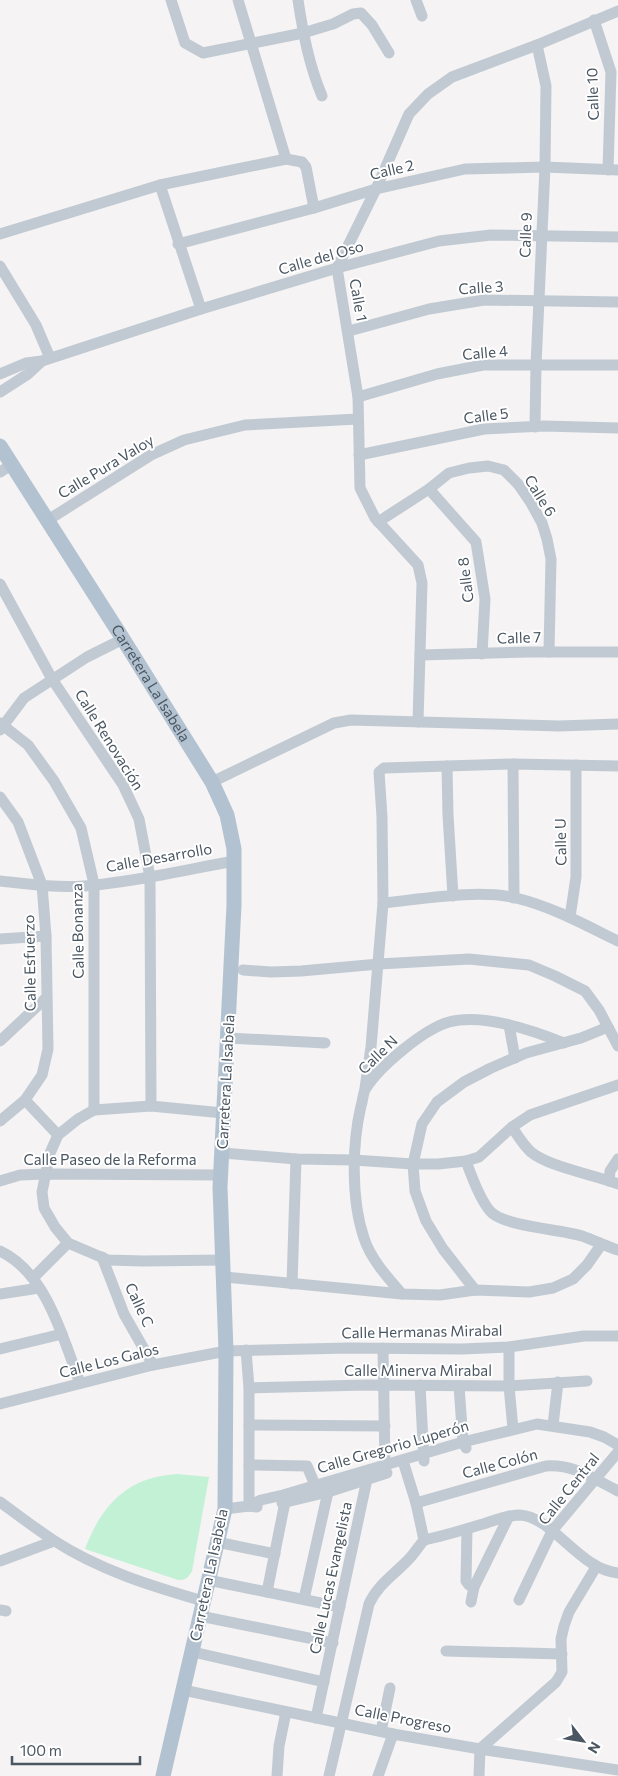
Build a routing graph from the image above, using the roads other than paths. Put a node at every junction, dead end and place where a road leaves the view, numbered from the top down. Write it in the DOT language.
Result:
graph roads {
  1 [pos="171,0"];
  2 [pos="238,0"];
  3 [pos="298,0"];
  4 [pos="416,0"];
  5 [pos="618,11"];
  6 [pos="422,16"];
  7 [pos="594,20"];
  8 [pos="303,34"];
  9 [pos="252,44"];
  10 [pos="537,45"];
  11 [pos="389,53"];
  12 [pos="322,96"];
  13 [pos="286,159"];
  14 [pos="545,167"];
  15 [pos="613,170"];
  16 [pos="160,185"];
  17 [pos="376,189"];
  18 [pos="314,208"];
  19 [pos="0,234"];
  20 [pos="541,236"];
  21 [pos="618,237"];
  22 [pos="178,244"];
  23 [pos="0,266"];
  24 [pos="338,268"];
  25 [pos="539,302"];
  26 [pos="618,302"];
  27 [pos="201,309"];
  28 [pos="349,331"];
  29 [pos="46,360"];
  30 [pos="536,365"];
  31 [pos="618,366"];
  32 [pos="0,374"];
  33 [pos="0,392"];
  34 [pos="358,397"];
  35 [pos="358,419"];
  36 [pos="535,427"];
  37 [pos="618,428"];
  38 [pos="0,446"];
  39 [pos="359,455"];
  40 [pos="6,469"];
  41 [pos="429,489"];
  42 [pos="48,520"];
  43 [pos="378,522"];
  44 [pos="0,584"];
  45 [pos="123,639"];
  46 [pos="548,652"];
  47 [pos="618,652"];
  48 [pos="482,654"];
  49 [pos="420,655"];
  50 [pos="52,679"];
  51 [pos="418,722"];
  52 [pos="618,724"];
  53 [pos="1,726"];
  54 [pos="513,764"];
  55 [pos="576,765"];
  56 [pos="447,766"];
  57 [pos="618,766"];
  58 [pos="212,782"];
  59 [pos="0,797"];
  60 [pos="234,861"];
  61 [pos="150,877"];
  62 [pos="0,880"];
  63 [pos="94,884"];
  64 [pos="42,885"];
  65 [pos="453,896"];
  66 [pos="514,898"];
  67 [pos="383,902"];
  68 [pos="570,917"];
  69 [pos="46,936"];
  70 [pos="618,941"];
  71 [pos="1,943"];
  72 [pos="379,964"];
  73 [pos="244,970"];
  74 [pos="46,998"];
  75 [pos="509,1026"];
  76 [pos="608,1027"];
  77 [pos="228,1038"];
  78 [pos="0,1041"];
  79 [pos="325,1043"];
  80 [pos="564,1043"];
  81 [pos="618,1046"];
  82 [pos="515,1058"];
  83 [pos="618,1084"];
  84 [pos="366,1088"];
  85 [pos="25,1100"];
  86 [pos="151,1106"];
  87 [pos="94,1110"];
  88 [pos="224,1113"];
  89 [pos="0,1121"];
  90 [pos="512,1127"];
  91 [pos="58,1135"];
  92 [pos="223,1153"];
  93 [pos="296,1159"];
  94 [pos="618,1159"];
  95 [pos="354,1160"];
  96 [pos="466,1161"];
  97 [pos="413,1164"];
  98 [pos="45,1174"];
  99 [pos="222,1175"];
  100 [pos="0,1181"];
  101 [pos="614,1182"];
  102 [pos="68,1243"];
  103 [pos="601,1245"];
  104 [pos="618,1250"];
  105 [pos="0,1251"];
  106 [pos="102,1257"];
  107 [pos="224,1260"];
  108 [pos="225,1278"];
  109 [pos="36,1283"];
  110 [pos="292,1284"];
  111 [pos="475,1290"];
  112 [pos="0,1294"];
  113 [pos="402,1294"];
  114 [pos="62,1334"];
  115 [pos="618,1336"];
  116 [pos="509,1346"];
  117 [pos="383,1348"];
  118 [pos="0,1349"];
  119 [pos="246,1350"];
  120 [pos="226,1351"];
  121 [pos="152,1365"];
  122 [pos="587,1381"];
  123 [pos="558,1382"];
  124 [pos="80,1383"];
  125 [pos="384,1385"];
  126 [pos="420,1386"];
  127 [pos="459,1386"];
  128 [pos="509,1386"];
  129 [pos="248,1388"];
  130 [pos="0,1404"];
  131 [pos="249,1425"];
  132 [pos="385,1426"];
  133 [pos="550,1426"];
  134 [pos="513,1429"];
  135 [pos="618,1445"];
  136 [pos="465,1446"];
  137 [pos="618,1452"];
  138 [pos="424,1458"];
  139 [pos="249,1465"];
  140 [pos="404,1465"];
  141 [pos="385,1466"];
  142 [pos="367,1479"];
  143 [pos="595,1479"];
  144 [pos="315,1485"];
  145 [pos="618,1491"];
  146 [pos="328,1492"];
  147 [pos="0,1502"];
  148 [pos="285,1502"];
  149 [pos="416,1503"];
  150 [pos="250,1506"];
  151 [pos="225,1509"];
  152 [pos="509,1516"];
  153 [pos="467,1529"];
  154 [pos="552,1531"];
  155 [pos="424,1540"];
  156 [pos="54,1541"];
  157 [pos="217,1542"];
  158 [pos="275,1554"];
  159 [pos="0,1561"];
  160 [pos="596,1567"];
  161 [pos="618,1573"];
  162 [pos="208,1580"];
  163 [pos="474,1587"];
  164 [pos="267,1592"];
  165 [pos="304,1599"];
  166 [pos="519,1600"];
  167 [pos="470,1602"];
  168 [pos="340,1606"];
  169 [pos="202,1609"];
  170 [pos="333,1643"];
  171 [pos="446,1651"];
  172 [pos="193,1652"];
  173 [pos="562,1654"];
  174 [pos="324,1682"];
  175 [pos="390,1688"];
  176 [pos="183,1690"];
  177 [pos="286,1712"];
  178 [pos="316,1718"];
  179 [pos="342,1723"];
  180 [pos="381,1731"];
  181 [pos="393,1734"];
  182 [pos="480,1749"];
  183 [pos="618,1770"];
  184 [pos="163,1776"];
  185 [pos="277,1776"];
  186 [pos="329,1776"];
  187 [pos="378,1776"];
  188 [pos="479,1776"];
  1 -- 9 [label="street"];
  2 -- 9 [label="street"];
  3 -- 8 [label="street"];
  4 -- 6 [label="street"];
  5 -- 7 [label="street, Calle 1"];
  7 -- 10 [label="street, Calle 1"];
  7 -- 15 [label="street, Calle 10"];
  8 -- 9 [label="street"];
  8 -- 11 [label="street"];
  8 -- 12 [label="street"];
  9 -- 13 [label="street"];
  10 -- 14 [label="street, Calle 9"];
  10 -- 17 [label="street, Calle 1"];
  13 -- 16 [label="street"];
  13 -- 18 [label="street"];
  14 -- 15 [label="street, Calle 2"];
  14 -- 17 [label="street, Calle 2"];
  14 -- 20 [label="street, Calle 9"];
  16 -- 19 [label="street"];
  16 -- 22 [label="street"];
  17 -- 18 [label="street, Calle 2"];
  17 -- 24 [label="street, Calle 1"];
  18 -- 22 [label="street, Calle 2"];
  20 -- 21 [label="street, Calle del Oso"];
  20 -- 24 [label="street, Calle del Oso"];
  20 -- 25 [label="street, Calle 9"];
  22 -- 27 [label="street"];
  23 -- 29 [label="street"];
  24 -- 27 [label="street, Calle del Oso"];
  24 -- 28 [label="street, Calle 1"];
  25 -- 26 [label="street, Calle 3"];
  25 -- 28 [label="street, Calle 3"];
  25 -- 30 [label="street, Calle 9"];
  27 -- 29 [label="street, Calle del Oso"];
  28 -- 34 [label="street, Calle 1"];
  29 -- 32 [label="street, Calle del Oso"];
  29 -- 33 [label="street, Calle del Oso"];
  30 -- 31 [label="street, Calle 4"];
  30 -- 34 [label="street, Calle 4"];
  30 -- 36 [label="street, Calle 9"];
  34 -- 35 [label="street, Calle 1"];
  35 -- 39 [label="street, Calle 1"];
  35 -- 42 [label="street, Calle Pura Valoy"];
  36 -- 37 [label="street, Calle 5"];
  36 -- 39 [label="street, Calle 5"];
  38 -- 40 [label="main road, Carretera La Isabela"];
  39 -- 43 [label="street, Calle 1"];
  40 -- 42 [label="main road, Carretera La Isabela"];
  41 -- 43 [label="street, Calle 6"];
  41 -- 46 [label="street, Calle 6"];
  41 -- 48 [label="street, Calle 8"];
  42 -- 45 [label="main road, Carretera La Isabela"];
  43 -- 49 [label="street, Calle 1"];
  44 -- 50 [label="street, Calle Renovación"];
  45 -- 50 [label="street"];
  45 -- 58 [label="main road, Carretera La Isabela"];
  46 -- 47 [label="street, Calle 7"];
  46 -- 48 [label="street, Calle 7"];
  48 -- 49 [label="street, Calle 7"];
  49 -- 51 [label="street, Calle 1"];
  50 -- 53 [label="street"];
  50 -- 61 [label="street, Calle Renovación"];
  51 -- 52 [label="street"];
  51 -- 58 [label="street"];
  53 -- 63 [label="street, Calle Bonanza"];
  54 -- 55 [label="street"];
  54 -- 56 [label="street"];
  54 -- 66 [label="street"];
  55 -- 57 [label="street"];
  55 -- 68 [label="street, Calle U"];
  56 -- 65 [label="street"];
  56 -- 67 [label="street"];
  58 -- 60 [label="main road, Carretera La Isabela"];
  59 -- 64 [label="street, Calle Esfuerzo"];
  60 -- 61 [label="street, Calle Desarrollo"];
  60 -- 77 [label="main road, Carretera La Isabela"];
  61 -- 63 [label="street, Calle Desarrollo"];
  61 -- 86 [label="street, Calle Renovación"];
  62 -- 64 [label="street, Calle Desarrollo"];
  63 -- 64 [label="street, Calle Desarrollo"];
  63 -- 87 [label="street, Calle Bonanza"];
  64 -- 69 [label="street, Calle Esfuerzo"];
  65 -- 66 [label="street"];
  65 -- 67 [label="street"];
  66 -- 68 [label="street"];
  67 -- 72 [label="street"];
  68 -- 70 [label="street"];
  69 -- 71 [label="street"];
  69 -- 74 [label="street, Calle Esfuerzo"];
  72 -- 73 [label="street"];
  72 -- 76 [label="street"];
  72 -- 84 [label="street"];
  74 -- 78 [label="street"];
  74 -- 85 [label="street, Calle Esfuerzo"];
  75 -- 80 [label="street, Calle N"];
  75 -- 82 [label="street"];
  75 -- 84 [label="street, Calle N"];
  76 -- 80 [label="street"];
  76 -- 81 [label="street"];
  77 -- 79 [label="street"];
  77 -- 88 [label="main road, Carretera La Isabela"];
  80 -- 82 [label="street"];
  82 -- 97 [label="street"];
  83 -- 90 [label="street"];
  84 -- 95 [label="street, Calle N"];
  85 -- 89 [label="street, Calle Esfuerzo"];
  85 -- 91 [label="street"];
  86 -- 87 [label="street"];
  86 -- 88 [label="street"];
  87 -- 91 [label="street"];
  88 -- 92 [label="main road, Carretera La Isabela"];
  90 -- 96 [label="street"];
  90 -- 101 [label="street"];
  91 -- 98 [label="street"];
  92 -- 93 [label="street"];
  92 -- 99 [label="main road, Carretera La Isabela"];
  93 -- 95 [label="street"];
  93 -- 110 [label="street"];
  94 -- 101 [label="street"];
  95 -- 97 [label="street"];
  95 -- 113 [label="street, Calle N"];
  96 -- 97 [label="street"];
  96 -- 103 [label="street"];
  97 -- 111 [label="street"];
  98 -- 99 [label="street, Calle Paseo de la Reforma"];
  98 -- 100 [label="street, Calle Paseo de la Reforma"];
  98 -- 102 [label="street"];
  99 -- 107 [label="main road, Carretera La Isabela"];
  102 -- 106 [label="street"];
  102 -- 109 [label="street"];
  103 -- 104 [label="street"];
  103 -- 111 [label="street"];
  105 -- 109 [label="street"];
  106 -- 107 [label="street"];
  106 -- 121 [label="street, Calle C"];
  107 -- 108 [label="main road, Carretera La Isabela"];
  108 -- 110 [label="street"];
  108 -- 120 [label="main road, Carretera La Isabela"];
  109 -- 112 [label="street"];
  109 -- 114 [label="street"];
  110 -- 113 [label="street"];
  111 -- 113 [label="street"];
  114 -- 118 [label="street"];
  114 -- 124 [label="street"];
  115 -- 116 [label="street, Calle Hermanas Mirabal"];
  116 -- 117 [label="street, Calle Hermanas Mirabal"];
  116 -- 128 [label="street"];
  117 -- 119 [label="street, Calle Hermanas Mirabal"];
  117 -- 125 [label="street"];
  119 -- 120 [label="street, Calle Hermanas Mirabal"];
  119 -- 129 [label="street"];
  120 -- 121 [label="street, Calle Los Galos"];
  120 -- 151 [label="main road, Carretera La Isabela"];
  121 -- 124 [label="street, Calle Los Galos"];
  122 -- 123 [label="street, Calle Minerva Mirabal"];
  123 -- 128 [label="street, Calle Minerva Mirabal"];
  123 -- 133 [label="street"];
  124 -- 130 [label="street, Calle Los Galos"];
  125 -- 126 [label="street, Calle Minerva Mirabal"];
  125 -- 129 [label="street, Calle Minerva Mirabal"];
  125 -- 132 [label="street"];
  126 -- 127 [label="street, Calle Minerva Mirabal"];
  126 -- 138 [label="street"];
  127 -- 128 [label="street, Calle Minerva Mirabal"];
  127 -- 136 [label="street"];
  128 -- 134 [label="street"];
  129 -- 131 [label="street"];
  131 -- 132 [label="street"];
  131 -- 139 [label="street"];
  132 -- 141 [label="street"];
  133 -- 134 [label="street, Calle Gregorio Luperón"];
  133 -- 135 [label="street, Calle Gregorio Luperón"];
  133 -- 136 [label="street, Calle Gregorio Luperón"];
  134 -- 136 [label="street, Calle Gregorio Luperón"];
  136 -- 138 [label="street, Calle Gregorio Luperón"];
  137 -- 143 [label="street, Calle Central"];
  138 -- 140 [label="street, Calle Gregorio Luperón"];
  139 -- 144 [label="street"];
  139 -- 150 [label="street"];
  140 -- 141 [label="street, Calle Gregorio Luperón"];
  140 -- 142 [label="street, Calle Gregorio Luperón"];
  140 -- 149 [label="street"];
  141 -- 144 [label="street, Calle Gregorio Luperón"];
  142 -- 146 [label="street, Calle Gregorio Luperón"];
  142 -- 168 [label="street, Calle Lucas Evangelista"];
  143 -- 145 [label="street, Calle Colón"];
  143 -- 149 [label="street, Calle Colón"];
  143 -- 154 [label="street, Calle Central"];
  144 -- 150 [label="street, Calle Gregorio Luperón"];
  146 -- 148 [label="street, Calle Gregorio Luperón"];
  146 -- 165 [label="street"];
  147 -- 156 [label="street"];
  148 -- 150 [label="street, Calle Gregorio Luperón"];
  148 -- 158 [label="street"];
  149 -- 155 [label="street"];
  150 -- 151 [label="street, Calle Gregorio Luperón"];
  151 -- 157 [label="main road, Carretera La Isabela"];
  152 -- 153 [label="street"];
  152 -- 154 [label="street"];
  152 -- 163 [label="street"];
  153 -- 155 [label="street"];
  153 -- 163 [label="street"];
  154 -- 160 [label="street"];
  154 -- 166 [label="street, Calle Central"];
  155 -- 179 [label="street"];
  156 -- 159 [label="street"];
  156 -- 169 [label="street"];
  157 -- 158 [label="street"];
  157 -- 162 [label="main road, Carretera La Isabela"];
  158 -- 164 [label="street"];
  160 -- 161 [label="street"];
  160 -- 173 [label="street"];
  162 -- 164 [label="street"];
  162 -- 169 [label="main road, Carretera La Isabela"];
  163 -- 167 [label="street"];
  164 -- 165 [label="street"];
  165 -- 168 [label="street"];
  168 -- 170 [label="street, Calle Lucas Evangelista"];
  169 -- 170 [label="street"];
  169 -- 172 [label="main road, Carretera La Isabela"];
  170 -- 174 [label="street, Calle Lucas Evangelista"];
  171 -- 173 [label="street"];
  172 -- 174 [label="street"];
  172 -- 176 [label="main road, Carretera La Isabela"];
  173 -- 182 [label="street"];
  174 -- 178 [label="street, Calle Lucas Evangelista"];
  175 -- 180 [label="street"];
  176 -- 177 [label="street, Calle Progreso"];
  176 -- 184 [label="main road, Carretera La Isabela"];
  177 -- 178 [label="street, Calle Progreso"];
  177 -- 185 [label="street"];
  178 -- 179 [label="street, Calle Progreso"];
  179 -- 180 [label="street, Calle Progreso"];
  179 -- 186 [label="street"];
  180 -- 181 [label="street, Calle Progreso"];
  181 -- 182 [label="street, Calle Progreso"];
  181 -- 187 [label="street"];
  182 -- 183 [label="street, Calle Progreso"];
  182 -- 188 [label="street"];
}
